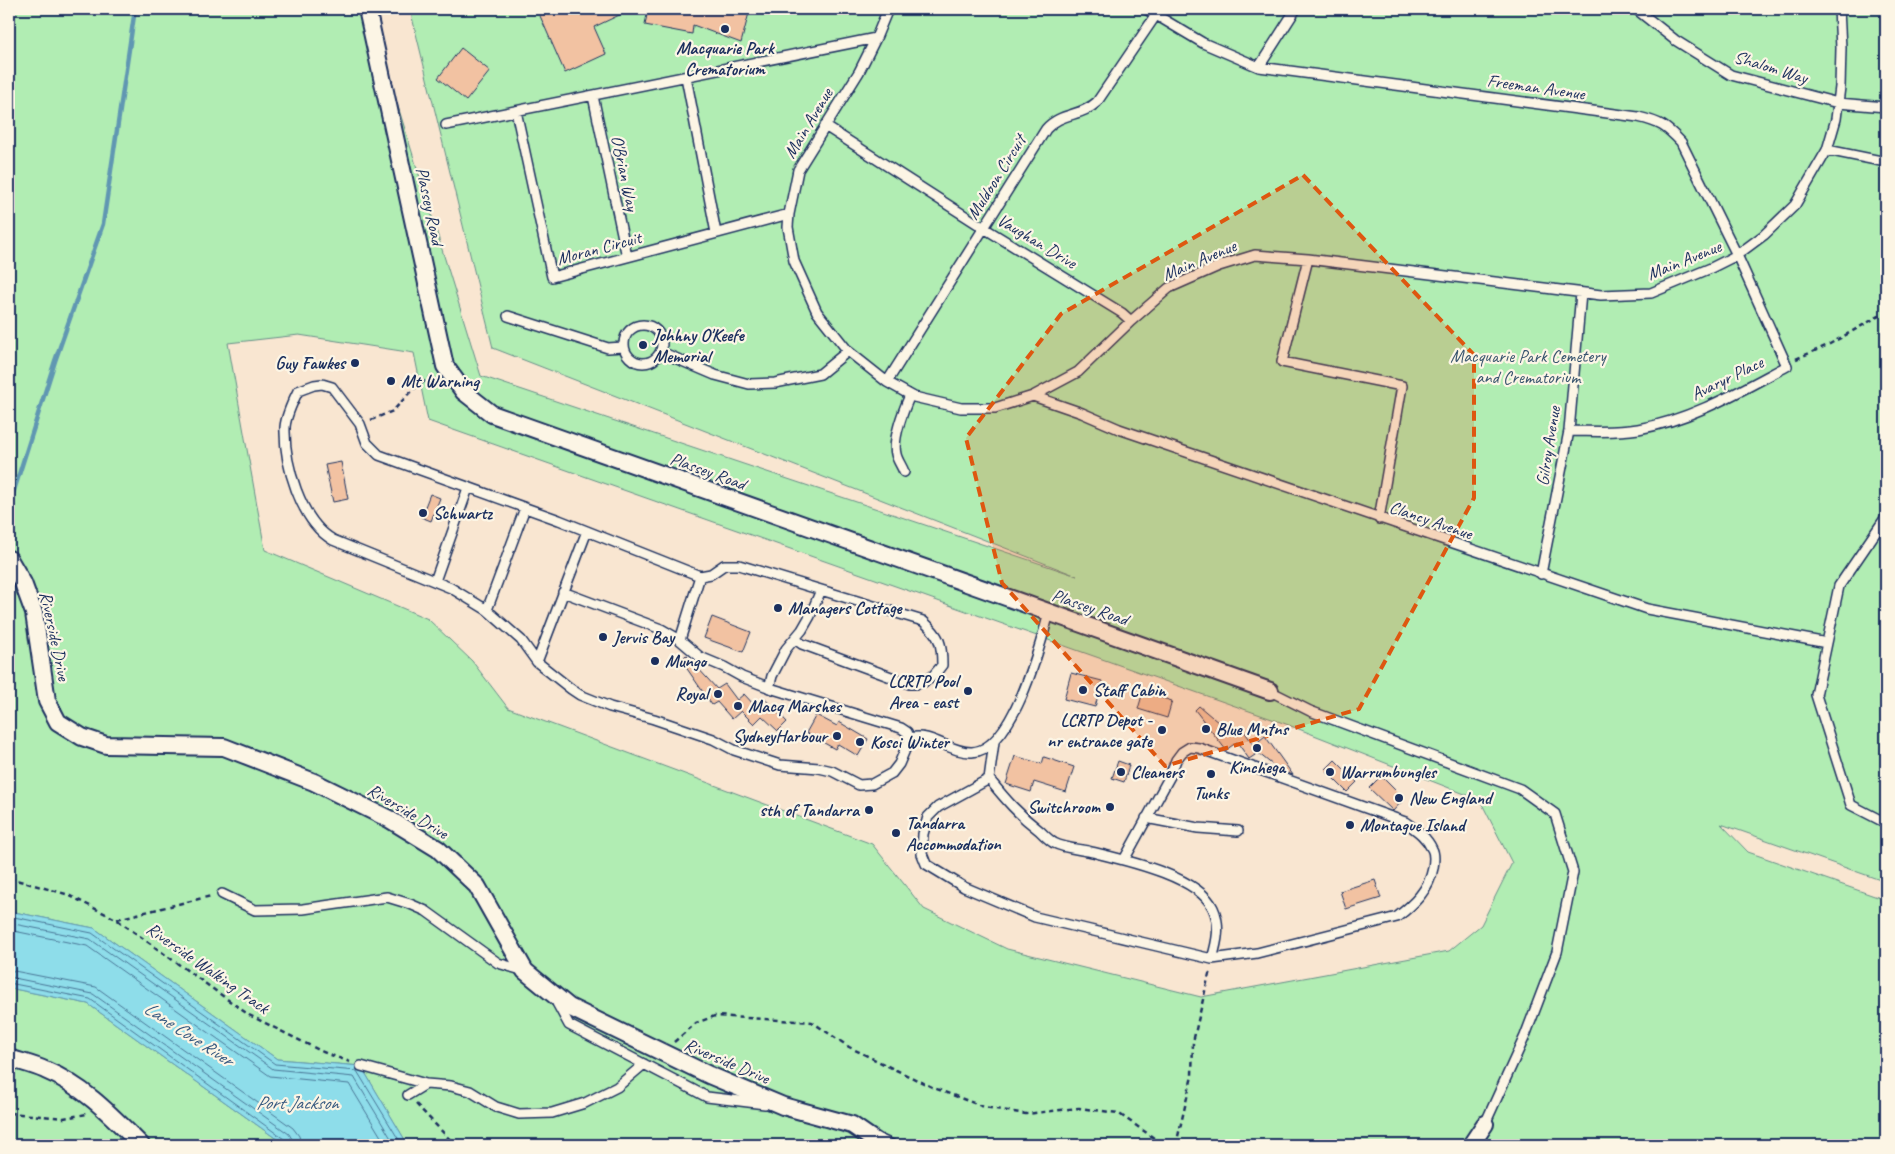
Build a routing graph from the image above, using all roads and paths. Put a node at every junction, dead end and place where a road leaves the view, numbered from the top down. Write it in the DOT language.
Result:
graph roads {
  1 [pos="367,9"];
  2 [pos="888,9"];
  3 [pos="1146,9"];
  4 [pos="1296,9"];
  5 [pos="1636,9"];
  6 [pos="1839,9"];
  7 [pos="1156,15"];
  8 [pos="876,38"];
  9 [pos="1259,67"];
  10 [pos="686,77"];
  11 [pos="593,96"];
  12 [pos="1838,103"];
  13 [pos="1886,107"];
  14 [pos="516,111"];
  15 [pos="446,125"];
  16 [pos="824,126"];
  17 [pos="1827,150"];
  18 [pos="1886,162"];
  19 [pos="789,214"];
  20 [pos="984,228"];
  21 [pos="716,233"];
  22 [pos="1737,255"];
  23 [pos="626,257"];
  24 [pos="1308,259"];
  25 [pos="1581,293"];
  26 [pos="1886,312"];
  27 [pos="508,316"];
  28 [pos="1131,321"];
  29 [pos="623,347"];
  30 [pos="848,351"];
  31 [pos="661,352"];
  32 [pos="1787,366"];
  33 [pos="429,378"];
  34 [pos="887,382"];
  35 [pos="910,394"];
  36 [pos="1033,396"];
  37 [pos="360,424"];
  38 [pos="1569,431"];
  39 [pos="904,472"];
  40 [pos="468,488"];
  41 [pos="524,508"];
  42 [pos="1886,517"];
  43 [pos="1379,519"];
  44 [pos="587,531"];
  45 [pos="9,559"];
  46 [pos="1541,574"];
  47 [pos="700,576"];
  48 [pos="435,581"];
  49 [pos="820,590"];
  50 [pos="563,592"];
  51 [pos="487,610"];
  52 [pos="1049,613"];
  53 [pos="794,639"];
  54 [pos="680,640"];
  55 [pos="1827,643"];
  56 [pos="537,662"];
  57 [pos="769,688"];
  58 [pos="1270,691"];
  59 [pos="910,738"];
  60 [pos="994,742"];
  61 [pos="989,779"];
  62 [pos="1146,818"];
  63 [pos="1886,823"];
  64 [pos="1238,831"];
  65 [pos="1124,860"];
  66 [pos="9,878"];
  67 [pos="222,894"];
  68 [pos="116,919"];
  69 [pos="1212,959"];
  70 [pos="526,971"];
  71 [pos="552,994"];
  72 [pos="660,1053"];
  73 [pos="9,1058"];
  74 [pos="644,1064"];
  75 [pos="361,1066"];
  76 [pos="426,1084"];
  77 [pos="408,1095"];
  78 [pos="783,1106"];
  79 [pos="107,1110"];
  80 [pos="9,1113"];
  81 [pos="1485,1124"];
  82 [pos="852,1125"];
  83 [pos="141,1145"];
  84 [pos="455,1145"];
  85 [pos="881,1145"];
  86 [pos="892,1145"];
  87 [pos="1164,1145"];
  88 [pos="1176,1145"];
  89 [pos="1471,1145"];
  1 -- 52 [label="street, Plassey Road"];
  2 -- 8 [label="lane, Main Avenue"];
  3 -- 7 [label="lane, Freeman Avenue"];
  4 -- 9 [label="lane"];
  5 -- 12 [label="lane, Shalom Way"];
  6 -- 12 [label="lane, Main Avenue"];
  7 -- 9 [label="lane, Freeman Avenue"];
  7 -- 20 [label="lane, Muldoon Circuit"];
  8 -- 10 [label="lane"];
  8 -- 16 [label="lane, Main Avenue"];
  9 -- 22 [label="lane, Freeman Avenue"];
  10 -- 11 [label="lane"];
  10 -- 21 [label="lane"];
  11 -- 14 [label="lane"];
  11 -- 23 [label="lane, O'Brian Way"];
  12 -- 13 [label="lane, Shalom Way"];
  12 -- 17 [label="lane, Main Avenue"];
  14 -- 15 [label="lane"];
  14 -- 23 [label="lane, Moran Circuit"];
  16 -- 19 [label="lane, Main Avenue"];
  16 -- 20 [label="lane, Vaughan Drive"];
  17 -- 18 [label="lane"];
  17 -- 22 [label="lane, Main Avenue"];
  19 -- 21 [label="lane, Moran Circuit"];
  19 -- 30 [label="lane, Main Avenue"];
  20 -- 28 [label="lane, Vaughan Drive"];
  20 -- 34 [label="lane, Muldoon Circuit"];
  21 -- 23 [label="lane, Moran Circuit"];
  22 -- 25 [label="lane, Main Avenue"];
  22 -- 32 [label="lane, Freeman Avenue"];
  24 -- 25 [label="lane, Main Avenue"];
  24 -- 28 [label="lane, Main Avenue"];
  24 -- 43 [label="lane"];
  25 -- 38 [label="lane, Gilroy Avenue"];
  26 -- 32 [label="path, Avaryr Place"];
  27 -- 29 [label="lane"];
  28 -- 36 [label="lane, Main Avenue"];
  29 -- 31 [label="lane"];
  29 -- 31 [label="lane"];
  30 -- 31 [label="lane"];
  30 -- 34 [label="lane, Main Avenue"];
  32 -- 38 [label="lane, Avaryr Place"];
  33 -- 37 [label="path"];
  34 -- 35 [label="lane, Main Avenue"];
  35 -- 36 [label="lane, Main Avenue"];
  35 -- 39 [label="lane"];
  36 -- 43 [label="lane, Clancy Avenue"];
  37 -- 40 [label="lane"];
  37 -- 48 [label="lane"];
  38 -- 46 [label="lane, Gilroy Avenue"];
  40 -- 41 [label="lane"];
  40 -- 48 [label="lane"];
  41 -- 44 [label="lane"];
  41 -- 51 [label="lane"];
  42 -- 55 [label="lane"];
  43 -- 46 [label="lane, Clancy Avenue"];
  44 -- 47 [label="lane"];
  44 -- 50 [label="lane"];
  45 -- 70 [label="street, Riverside Drive"];
  46 -- 55 [label="lane, Clancy Avenue"];
  47 -- 49 [label="lane"];
  47 -- 54 [label="lane"];
  48 -- 51 [label="lane"];
  49 -- 53 [label="lane"];
  49 -- 53 [label="lane"];
  50 -- 54 [label="lane"];
  50 -- 56 [label="lane"];
  51 -- 56 [label="lane"];
  52 -- 58 [label="street, Plassey Road"];
  52 -- 60 [label="lane"];
  53 -- 57 [label="lane"];
  54 -- 57 [label="lane"];
  55 -- 63 [label="lane"];
  56 -- 59 [label="lane"];
  57 -- 59 [label="lane"];
  58 -- 81 [label="lane, Plassey Road"];
  59 -- 60 [label="lane"];
  60 -- 61 [label="lane"];
  61 -- 65 [label="lane"];
  61 -- 69 [label="lane"];
  62 -- 64 [label="lane"];
  62 -- 65 [label="lane"];
  62 -- 69 [label="lane"];
  65 -- 69 [label="lane"];
  66 -- 68 [label="path, Riverside Walking Track"];
  67 -- 68 [label="path"];
  67 -- 70 [label="lane"];
  68 -- 75 [label="path, Riverside Walking Track"];
  69 -- 88 [label="path"];
  70 -- 71 [label="street, Riverside Drive"];
  71 -- 72 [label="street, Riverside Drive"];
  71 -- 74 [label="lane"];
  72 -- 78 [label="street, Riverside Drive"];
  72 -- 87 [label="path"];
  73 -- 79 [label="street"];
  74 -- 76 [label="lane"];
  74 -- 78 [label="lane"];
  75 -- 76 [label="lane"];
  76 -- 77 [label="lane"];
  77 -- 84 [label="path"];
  78 -- 82 [label="street, Riverside Drive"];
  79 -- 80 [label="path"];
  79 -- 83 [label="street"];
  81 -- 89 [label="street"];
  82 -- 85 [label="street, Riverside Drive"];
  82 -- 86 [label="lane"];
}
